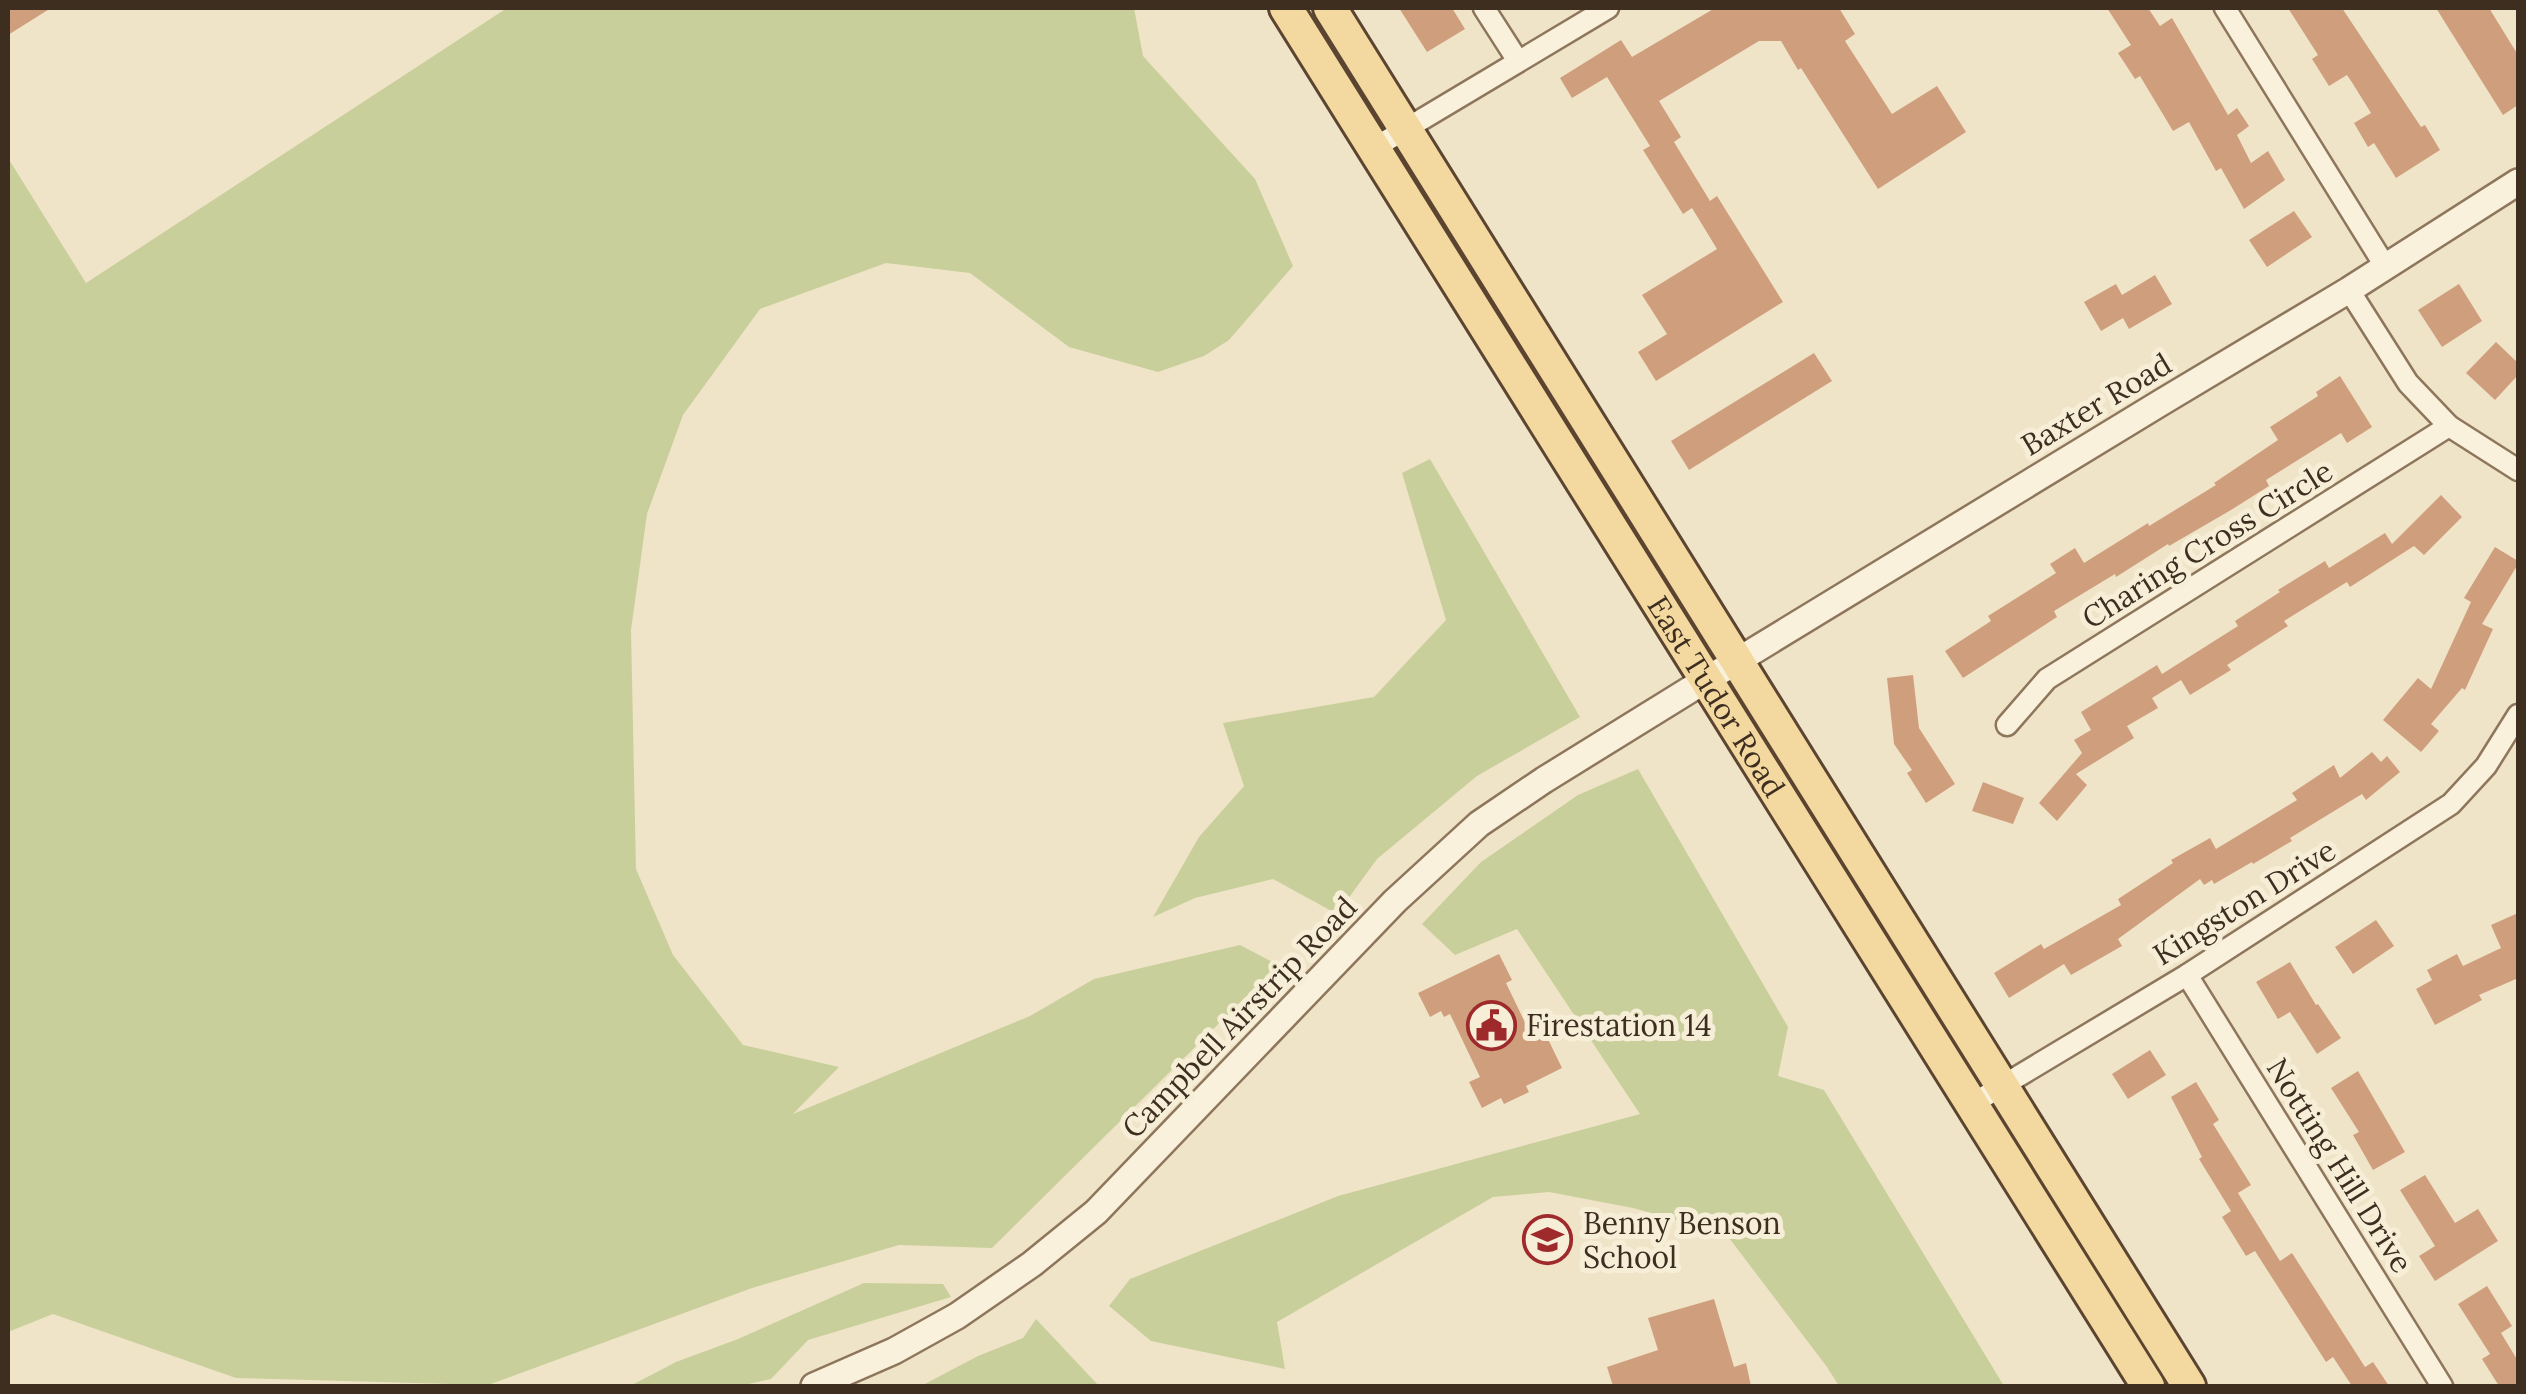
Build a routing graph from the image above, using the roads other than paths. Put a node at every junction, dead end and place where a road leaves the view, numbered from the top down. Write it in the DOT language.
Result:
graph roads {
  1 [pos="1286,8"];
  2 [pos="1330,8"];
  3 [pos="1484,8"];
  4 [pos="1608,8"];
  5 [pos="2225,8"];
  6 [pos="1518,61"];
  7 [pos="1405,128"];
  8 [pos="1374,148"];
  9 [pos="2518,182"];
  10 [pos="2386,266"];
  11 [pos="2350,290"];
  12 [pos="2449,426"];
  13 [pos="2518,470"];
  14 [pos="1738,660"];
  15 [pos="1706,680"];
  16 [pos="2518,716"];
  17 [pos="2007,725"];
  18 [pos="2186,975"];
  19 [pos="2002,1086"];
  20 [pos="1972,1104"];
  21 [pos="814,1386"];
  22 [pos="2148,1386"];
  23 [pos="2190,1386"];
  24 [pos="2442,1386"];
  1 -- 8 [label="main road, East Tudor Road"];
  2 -- 7 [label="main road, East Tudor Road"];
  3 -- 6 [label="street"];
  4 -- 6 [label="street"];
  5 -- 10 [label="street"];
  6 -- 7 [label="street"];
  7 -- 8 [label="street"];
  7 -- 14 [label="main road, East Tudor Road"];
  8 -- 15 [label="main road, East Tudor Road"];
  9 -- 10 [label="street, Baxter Road"];
  10 -- 11 [label="street, Baxter Road"];
  11 -- 12 [label="street"];
  11 -- 14 [label="street, Baxter Road"];
  12 -- 13 [label="street"];
  12 -- 17 [label="street, Charing Cross Circle"];
  14 -- 15 [label="street, Baxter Road"];
  14 -- 19 [label="main road, East Tudor Road"];
  15 -- 20 [label="main road, East Tudor Road"];
  15 -- 21 [label="street, Campbell Airstrip Road"];
  16 -- 18 [label="street, Kingston Drive"];
  18 -- 19 [label="street, Kingston Drive"];
  18 -- 24 [label="street, Notting Hill Drive"];
  19 -- 20 [label="street, Kingston Drive"];
  19 -- 23 [label="main road, East Tudor Road"];
  20 -- 22 [label="main road, East Tudor Road"];
}
